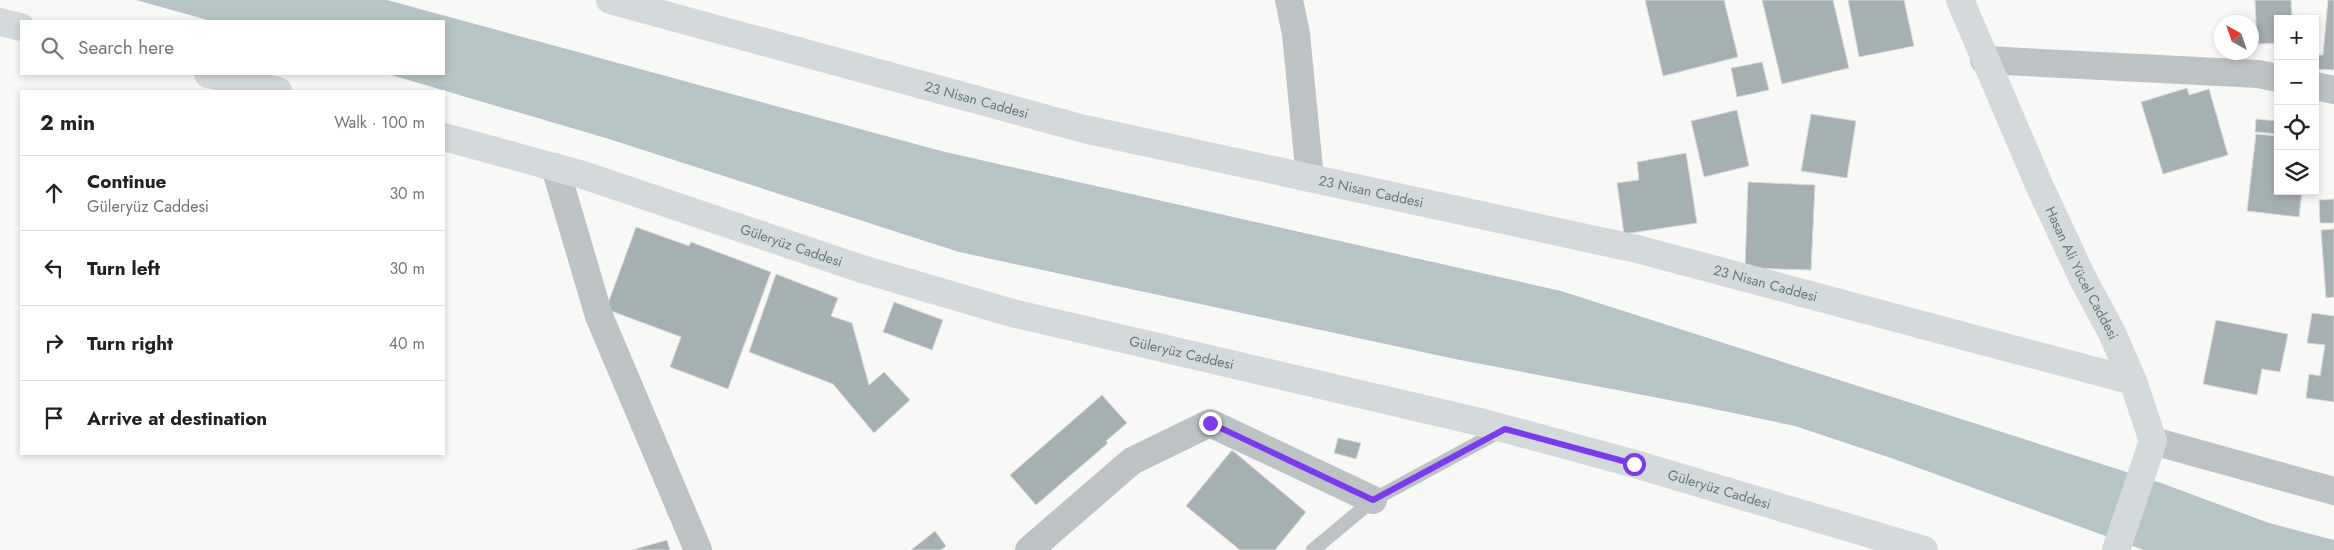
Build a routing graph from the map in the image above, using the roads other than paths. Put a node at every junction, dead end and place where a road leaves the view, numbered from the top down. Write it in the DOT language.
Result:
graph roads {
  1 [pos="610,0"];
  2 [pos="1289,0"];
  3 [pos="1960,0"];
  4 [pos="0,22"];
  5 [pos="20,27"];
  6 [pos="1984,60"];
  7 [pos="212,75"];
  8 [pos="2274,77"];
  9 [pos="2319,87"];
  10 [pos="274,90"];
  11 [pos="2334,90"];
  12 [pos="445,137"];
  13 [pos="556,167"];
  14 [pos="1310,178"];
  15 [pos="2133,381"];
  16 [pos="1505,429"];
  17 [pos="2153,441"];
  18 [pos="2334,491"];
  19 [pos="1373,500"];
  20 [pos="698,550"];
  21 [pos="1029,550"];
  22 [pos="1313,550"];
  23 [pos="1924,550"];
  24 [pos="2116,550"];
  1 -- 14 [label="street, 23 Nisan Caddesi"];
  2 -- 14 [label="street"];
  3 -- 6 [label="street, Hasan Ali Yücel Caddesi"];
  4 -- 5 [label="street"];
  6 -- 8 [label="street"];
  6 -- 15 [label="street, Hasan Ali Yücel Caddesi"];
  7 -- 10 [label="street"];
  9 -- 11 [label="street"];
  12 -- 13 [label="street, Güleryüz Caddesi"];
  13 -- 16 [label="street, Güleryüz Caddesi"];
  13 -- 20 [label="street"];
  14 -- 15 [label="street, 23 Nisan Caddesi"];
  15 -- 17 [label="street, Hasan Ali Yücel Caddesi"];
  16 -- 19 [label="lane"];
  16 -- 23 [label="street, Güleryüz Caddesi"];
  17 -- 18 [label="street"];
  17 -- 24 [label="street"];
  19 -- 21 [label="street"];
  19 -- 22 [label="lane"];
}
